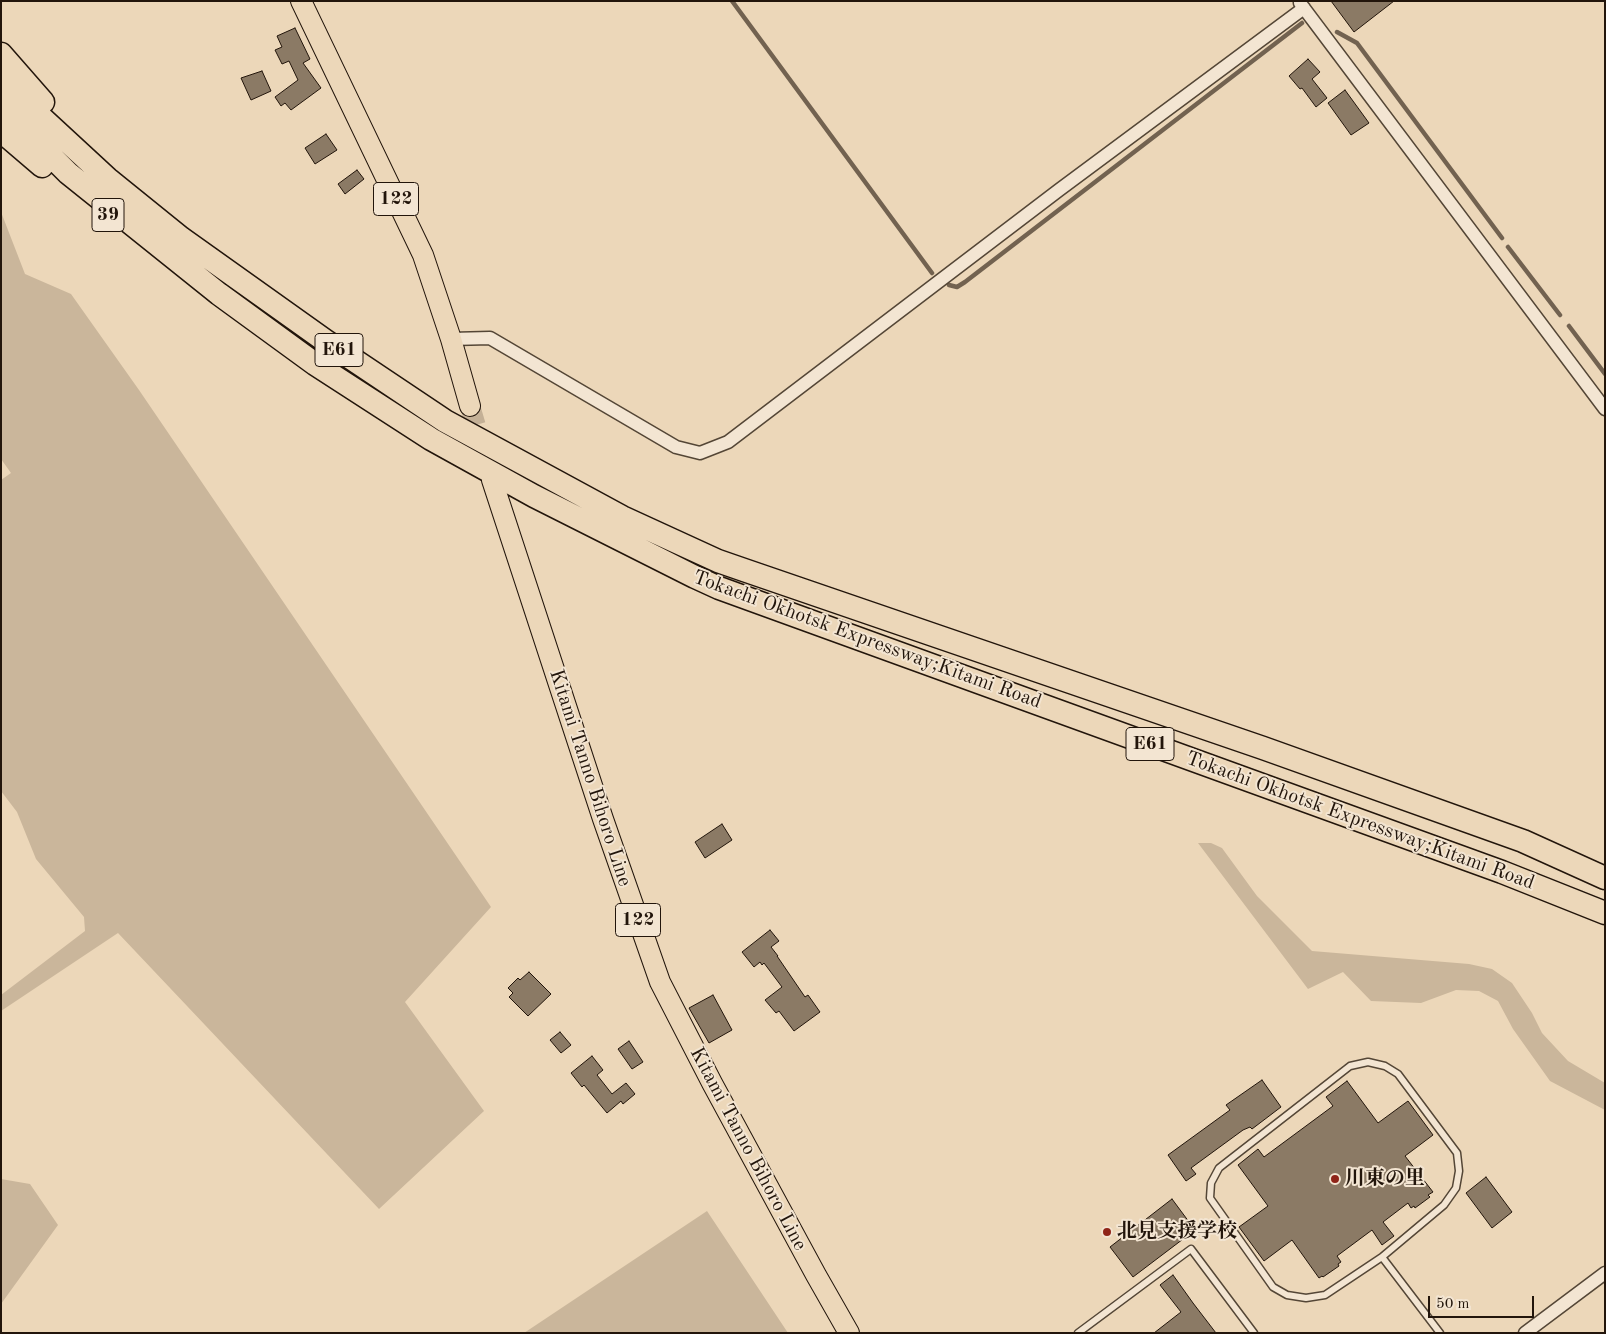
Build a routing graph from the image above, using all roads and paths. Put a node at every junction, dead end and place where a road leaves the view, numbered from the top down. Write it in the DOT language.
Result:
graph roads {
  1 [pos="301,1"];
  2 [pos="1302,5"];
  3 [pos="1,54"];
  4 [pos="1,79"];
  5 [pos="1,106"];
  6 [pos="1,131"];
  7 [pos="108,179"];
  8 [pos="219,294"];
  9 [pos="451,339"];
  10 [pos="470,406"];
  11 [pos="1605,409"];
  12 [pos="492,480"];
  13 [pos="1605,878"];
  14 [pos="1605,913"];
  15 [pos="1382,1257"];
  16 [pos="1605,1273"];
  17 [pos="849,1333"];
  18 [pos="1078,1333"];
  19 [pos="1254,1333"];
  20 [pos="1440,1333"];
  21 [pos="1525,1333"];
  1 -- 9 [label="main road, 122"];
  2 -- 9 [label="street"];
  2 -- 11 [label="street"];
  3 -- 7 [label="highway, 39"];
  4 -- 7 [label="highway, Tokachi Okhotsk Expressway;Kitami Road / E61"];
  5 -- 8 [label="highway, Tokachi Okhotsk Expressway;Kitami Road / E61"];
  6 -- 8 [label="highway, 39"];
  7 -- 13 [label="highway, Tokachi Okhotsk Expressway;Kitami Road / E61"];
  8 -- 14 [label="highway, Tokachi Okhotsk Expressway;Kitami Road / E61"];
  9 -- 10 [label="main road, 122"];
  12 -- 17 [label="main road, Kitami Tanno Bihoro Line / 122"];
  15 -- 15 [label="lane"];
  15 -- 20 [label="lane"];
  16 -- 21 [label="street"];
  18 -- 19 [label="lane"];
}
